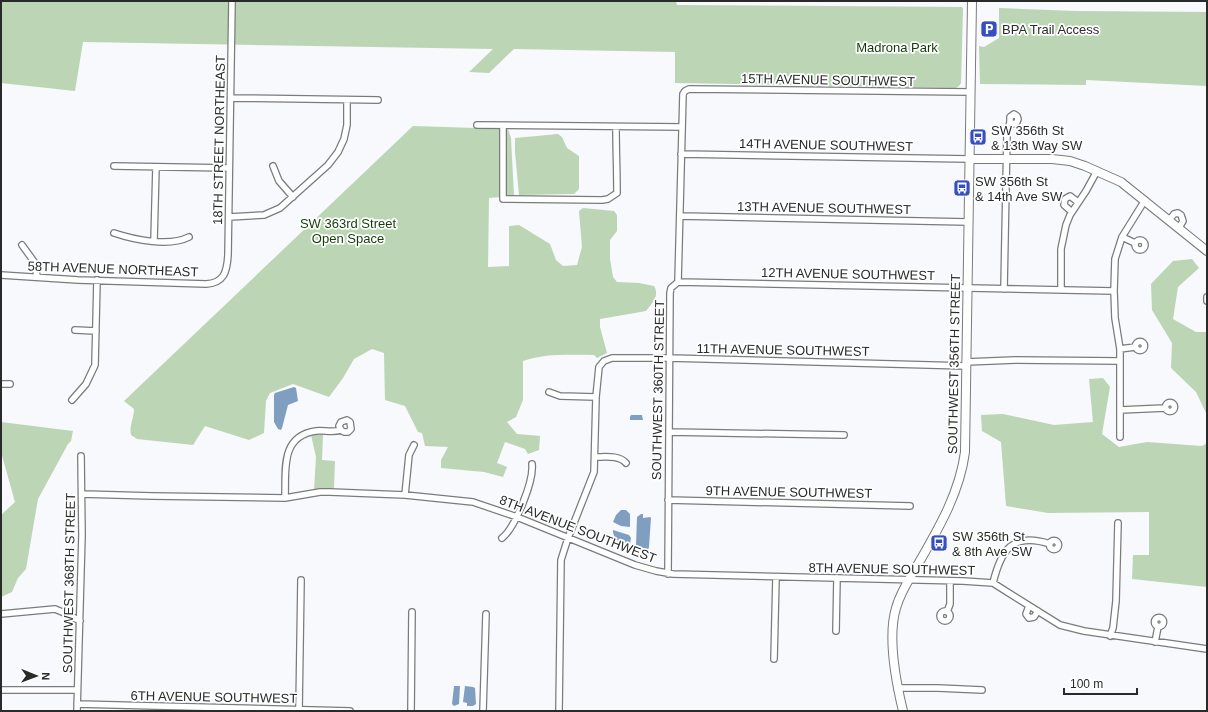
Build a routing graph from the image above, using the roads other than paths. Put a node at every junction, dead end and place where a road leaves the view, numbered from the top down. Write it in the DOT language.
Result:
graph roads {
  1 [pos="232,1"];
  2 [pos="972,1"];
  3 [pos="685,90"];
  4 [pos="970,92"];
  5 [pos="231,98"];
  6 [pos="348,100"];
  7 [pos="378,100"];
  8 [pos="1010,122"];
  9 [pos="477,125"];
  10 [pos="503,126"];
  11 [pos="616,127"];
  12 [pos="682,127"];
  13 [pos="681,154"];
  14 [pos="970,159"];
  15 [pos="1007,159"];
  16 [pos="114,166"];
  17 [pos="273,166"];
  18 [pos="156,167"];
  19 [pos="229,168"];
  20 [pos="1097,170"];
  21 [pos="293,197"];
  22 [pos="1145,200"];
  23 [pos="1078,202"];
  24 [pos="1072,212"];
  25 [pos="229,216"];
  26 [pos="680,216"];
  27 [pos="1169,220"];
  28 [pos="968,222"];
  29 [pos="1179,228"];
  30 [pos="114,233"];
  31 [pos="189,237"];
  32 [pos="1122,237"];
  33 [pos="154,241"];
  34 [pos="1135,243"];
  35 [pos="22,245"];
  36 [pos="1207,251"];
  37 [pos="1,275"];
  38 [pos="37,277"];
  39 [pos="222,277"];
  40 [pos="97,280"];
  41 [pos="678,282"];
  42 [pos="968,287"];
  43 [pos="1004,289"];
  44 [pos="1061,290"];
  45 [pos="1114,290"];
  46 [pos="1207,297"];
  47 [pos="1207,301"];
  48 [pos="75,330"];
  49 [pos="96,331"];
  50 [pos="1135,347"];
  51 [pos="1120,349"];
  52 [pos="669,358"];
  53 [pos="1120,361"];
  54 [pos="966,364"];
  55 [pos="1,384"];
  56 [pos="10,384"];
  57 [pos="549,392"];
  58 [pos="596,397"];
  59 [pos="72,400"];
  60 [pos="1165,408"];
  61 [pos="1120,410"];
  62 [pos="341,430"];
  63 [pos="669,432"];
  64 [pos="844,435"];
  65 [pos="1120,437"];
  66 [pos="414,445"];
  67 [pos="81,456"];
  68 [pos="595,457"];
  69 [pos="626,463"];
  70 [pos="532,464"];
  71 [pos="82,494"];
  72 [pos="406,495"];
  73 [pos="285,498"];
  74 [pos="668,500"];
  75 [pos="910,506"];
  76 [pos="517,517"];
  77 [pos="1118,523"];
  78 [pos="502,538"];
  79 [pos="568,538"];
  80 [pos="1050,544"];
  81 [pos="668,574"];
  82 [pos="776,578"];
  83 [pos="837,578"];
  84 [pos="301,580"];
  85 [pos="908,580"];
  86 [pos="950,581"];
  87 [pos="993,583"];
  88 [pos="1029,606"];
  89 [pos="1038,611"];
  90 [pos="412,612"];
  91 [pos="947,612"];
  92 [pos="1,614"];
  93 [pos="486,614"];
  94 [pos="80,621"];
  95 [pos="1158,627"];
  96 [pos="836,631"];
  97 [pos="1110,636"];
  98 [pos="1155,642"];
  99 [pos="1207,649"];
  100 [pos="774,659"];
  101 [pos="897,688"];
  102 [pos="1,690"];
  103 [pos="78,690"];
  104 [pos="982,690"];
  105 [pos="77,704"];
  106 [pos="229,710"];
  107 [pos="299,710"];
  108 [pos="305,710"];
  109 [pos="77,711"];
  110 [pos="350,711"];
  111 [pos="411,711"];
  112 [pos="483,711"];
  113 [pos="559,711"];
  114 [pos="903,711"];
  1 -- 5 [label="street, 18TH STREET NORTHEAST"];
  2 -- 4 [label="main road, SOUTHWEST 356TH STREET"];
  3 -- 4 [label="street, 15TH AVENUE SOUTHWEST"];
  3 -- 12 [label="street, SOUTHWEST 360TH STREET"];
  4 -- 14 [label="main road, SOUTHWEST 356TH STREET"];
  5 -- 6 [label="street"];
  5 -- 19 [label="street, 18TH STREET NORTHEAST"];
  6 -- 7 [label="street"];
  6 -- 21 [label="street"];
  8 -- 15 [label="street"];
  9 -- 10 [label="street"];
  10 -- 11 [label="street"];
  10 -- 11 [label="street"];
  11 -- 12 [label="street"];
  12 -- 13 [label="street, SOUTHWEST 360TH STREET"];
  13 -- 14 [label="street, 14TH AVENUE SOUTHWEST"];
  13 -- 26 [label="street, SOUTHWEST 360TH STREET"];
  14 -- 15 [label="main road"];
  14 -- 28 [label="main road, SOUTHWEST 356TH STREET"];
  15 -- 20 [label="main road"];
  15 -- 43 [label="street"];
  16 -- 18 [label="street"];
  17 -- 21 [label="street"];
  18 -- 19 [label="street"];
  18 -- 33 [label="street"];
  19 -- 25 [label="street, 18TH STREET NORTHEAST"];
  20 -- 22 [label="main road"];
  20 -- 23 [label="street"];
  21 -- 25 [label="street"];
  22 -- 27 [label="main road"];
  22 -- 32 [label="street"];
  23 -- 24 [label="street"];
  23 -- 24 [label="street"];
  24 -- 44 [label="street"];
  25 -- 39 [label="street, 18TH STREET NORTHEAST"];
  26 -- 28 [label="street, 13TH AVENUE SOUTHWEST"];
  26 -- 41 [label="street, SOUTHWEST 360TH STREET"];
  27 -- 29 [label="main road"];
  27 -- 29 [label="street"];
  28 -- 42 [label="main road, SOUTHWEST 356TH STREET"];
  29 -- 36 [label="main road"];
  30 -- 33 [label="street"];
  31 -- 33 [label="street"];
  32 -- 34 [label="street"];
  32 -- 45 [label="street"];
  35 -- 38 [label="street"];
  37 -- 38 [label="street, 58TH AVENUE NORTHEAST"];
  38 -- 40 [label="street, 58TH AVENUE NORTHEAST"];
  39 -- 40 [label="street, 58TH AVENUE NORTHEAST"];
  40 -- 49 [label="street"];
  41 -- 42 [label="street, 12TH AVENUE SOUTHWEST"];
  41 -- 52 [label="street, SOUTHWEST 360TH STREET"];
  42 -- 43 [label="street, 12TH AVENUE SOUTHWEST"];
  42 -- 54 [label="main road, SOUTHWEST 356TH STREET"];
  43 -- 44 [label="street, 12TH AVENUE SOUTHWEST"];
  44 -- 45 [label="street, 12TH AVENUE SOUTHWEST"];
  45 -- 51 [label="street"];
  46 -- 47 [label="street"];
  48 -- 49 [label="street"];
  49 -- 59 [label="street"];
  50 -- 51 [label="street"];
  51 -- 53 [label="street"];
  52 -- 54 [label="street, 11TH AVENUE SOUTHWEST"];
  52 -- 58 [label="street, 11TH AVENUE SOUTHWEST"];
  52 -- 63 [label="street, SOUTHWEST 360TH STREET"];
  53 -- 54 [label="street, 11TH AVENUE SOUTHWEST"];
  53 -- 61 [label="street"];
  54 -- 85 [label="main road, SOUTHWEST 356TH STREET"];
  55 -- 56 [label="street"];
  57 -- 58 [label="street"];
  58 -- 68 [label="street"];
  60 -- 61 [label="street"];
  61 -- 65 [label="street"];
  62 -- 73 [label="street"];
  63 -- 64 [label="street"];
  63 -- 74 [label="street, SOUTHWEST 360TH STREET"];
  66 -- 72 [label="street"];
  67 -- 71 [label="street, SOUTHWEST 368TH STREET"];
  68 -- 69 [label="street"];
  68 -- 79 [label="street"];
  70 -- 76 [label="street"];
  71 -- 73 [label="street, 8TH AVENUE SOUTHWEST"];
  71 -- 94 [label="street, SOUTHWEST 368TH STREET"];
  72 -- 73 [label="street, 8TH AVENUE SOUTHWEST"];
  72 -- 76 [label="street, 8TH AVENUE SOUTHWEST"];
  74 -- 75 [label="street, 9TH AVENUE SOUTHWEST"];
  74 -- 81 [label="street, SOUTHWEST 360TH STREET"];
  76 -- 78 [label="street"];
  76 -- 79 [label="street, 8TH AVENUE SOUTHWEST"];
  77 -- 97 [label="street"];
  79 -- 81 [label="street, 8TH AVENUE SOUTHWEST"];
  79 -- 113 [label="street"];
  80 -- 87 [label="street"];
  81 -- 82 [label="street, 8TH AVENUE SOUTHWEST"];
  82 -- 83 [label="street, 8TH AVENUE SOUTHWEST"];
  82 -- 100 [label="street"];
  83 -- 85 [label="street, 8TH AVENUE SOUTHWEST"];
  83 -- 96 [label="street"];
  84 -- 107 [label="street"];
  85 -- 86 [label="street, 8TH AVENUE SOUTHWEST"];
  85 -- 101 [label="main road, SOUTHWEST 356TH STREET"];
  86 -- 87 [label="street, 8TH AVENUE SOUTHWEST"];
  86 -- 91 [label="street"];
  87 -- 88 [label="street, 8TH AVENUE SOUTHWEST"];
  88 -- 89 [label="street, 8TH AVENUE SOUTHWEST"];
  88 -- 89 [label="street, 8TH AVENUE SOUTHWEST"];
  89 -- 97 [label="street, 8TH AVENUE SOUTHWEST"];
  90 -- 111 [label="street"];
  92 -- 94 [label="street"];
  93 -- 112 [label="street"];
  94 -- 103 [label="street, SOUTHWEST 368TH STREET"];
  95 -- 98 [label="street"];
  97 -- 98 [label="street, 8TH AVENUE SOUTHWEST"];
  98 -- 99 [label="street, 8TH AVENUE SOUTHWEST"];
  101 -- 104 [label="street"];
  101 -- 114 [label="main road, SOUTHWEST 356TH STREET"];
  102 -- 103 [label="street"];
  103 -- 105 [label="street, SOUTHWEST 368TH STREET"];
  105 -- 106 [label="street, 6TH AVENUE SOUTHWEST"];
  105 -- 109 [label="street, SOUTHWEST 368TH STREET"];
  106 -- 107 [label="street, 6TH AVENUE SOUTHWEST"];
  107 -- 108 [label="street, 6TH AVENUE SOUTHWEST"];
  108 -- 110 [label="street, 6TH AVENUE SOUTHWEST"];
}
